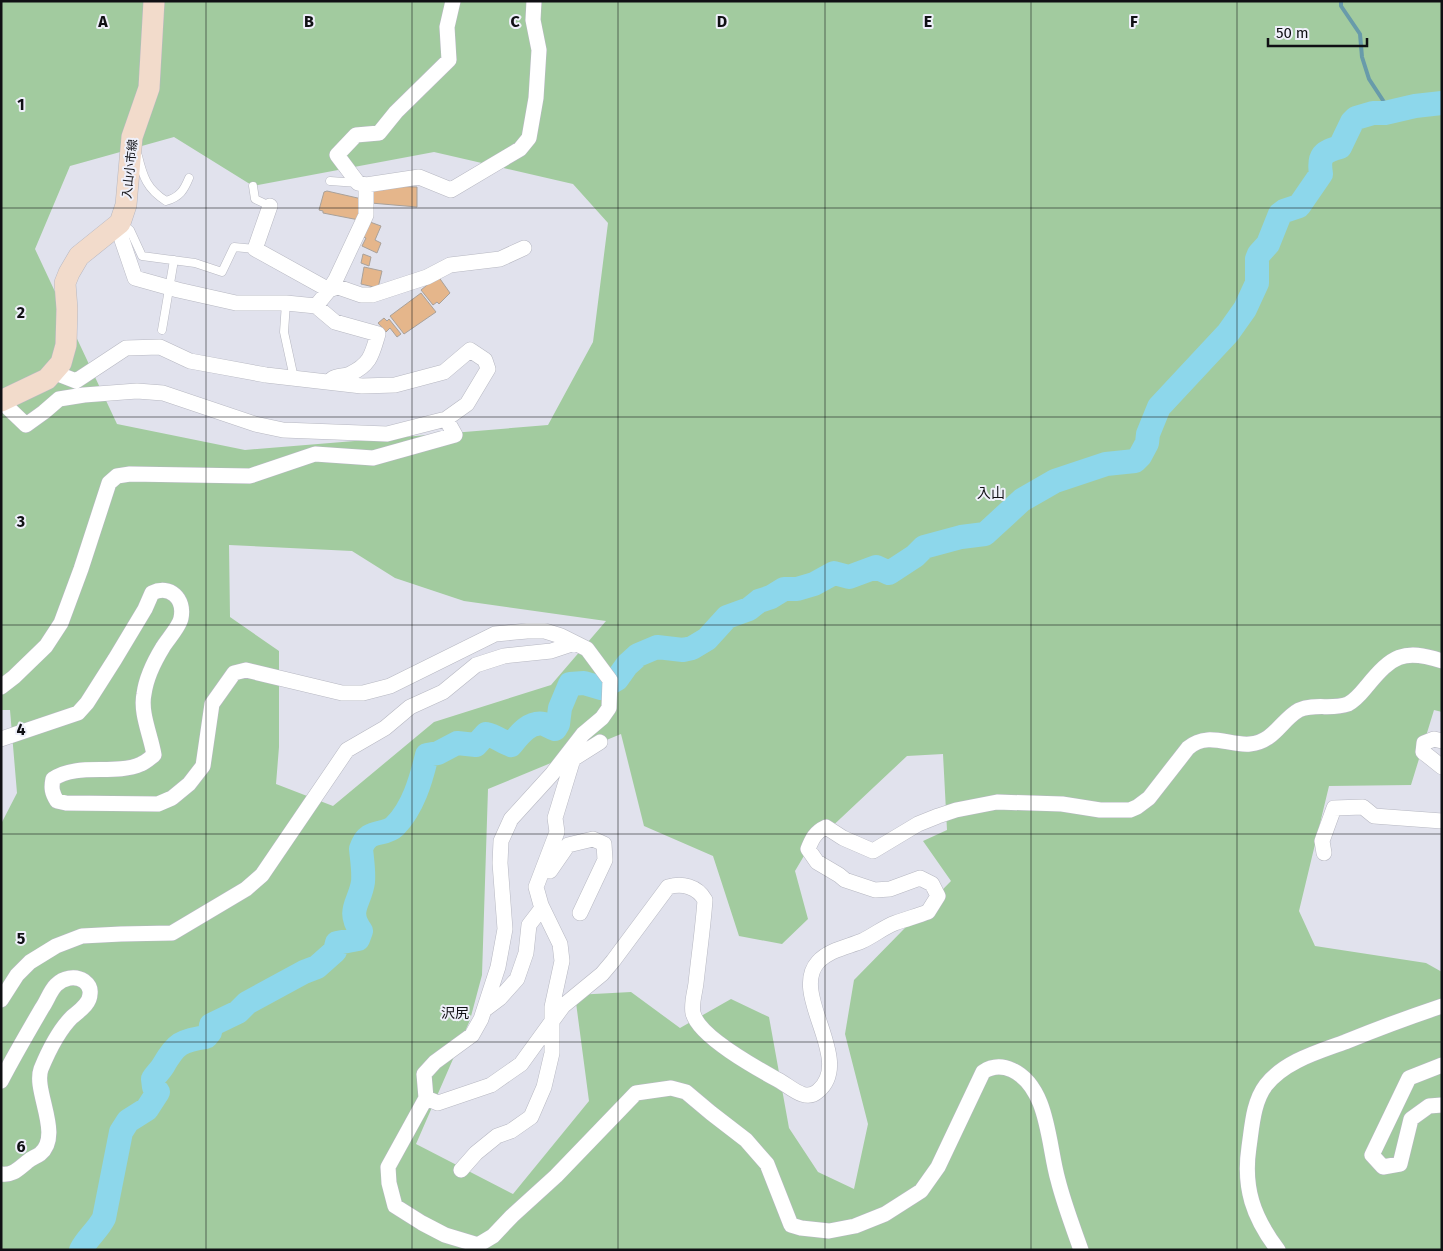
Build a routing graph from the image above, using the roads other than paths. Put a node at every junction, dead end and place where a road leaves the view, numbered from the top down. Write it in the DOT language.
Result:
graph roads {
  1 [pos="154,1"];
  2 [pos="453,1"];
  3 [pos="534,1"];
  4 [pos="132,137"];
  5 [pos="189,178"];
  6 [pos="330,181"];
  7 [pos="362,184"];
  8 [pos="253,186"];
  9 [pos="270,206"];
  10 [pos="120,223"];
  11 [pos="524,248"];
  12 [pos="255,249"];
  13 [pos="174,260"];
  14 [pos="170,288"];
  15 [pos="329,290"];
  16 [pos="286,303"];
  17 [pos="316,306"];
  18 [pos="162,330"];
  19 [pos="53,372"];
  20 [pos="294,378"];
  21 [pos="328,382"];
  22 [pos="1,401"];
  23 [pos="446,420"];
  24 [pos="575,643"];
  25 [pos="1442,661"];
  26 [pos="1,687"];
  27 [pos="1,739"];
  28 [pos="1442,741"];
  29 [pos="600,742"];
  30 [pos="573,759"];
  31 [pos="1442,767"];
  32 [pos="555,770"];
  33 [pos="1442,821"];
  34 [pos="1324,853"];
  35 [pos="540,877"];
  36 [pos="542,908"];
  37 [pos="580,913"];
  38 [pos="1,1000"];
  39 [pos="1442,1006"];
  40 [pos="484,1010"];
  41 [pos="552,1021"];
  42 [pos="1442,1065"];
  43 [pos="1,1081"];
  44 [pos="426,1098"];
  45 [pos="1442,1106"];
  46 [pos="461,1170"];
  47 [pos="1,1174"];
  48 [pos="1081,1250"];
  49 [pos="1278,1250"];
  1 -- 4 [label="main road, 入山小市線"];
  2 -- 7 [label="street"];
  3 -- 7 [label="street"];
  4 -- 5 [label="lane"];
  4 -- 10 [label="main road, 入山小市線"];
  6 -- 7 [label="lane"];
  7 -- 15 [label="street"];
  8 -- 9 [label="lane"];
  9 -- 12 [label="street"];
  10 -- 13 [label="lane"];
  10 -- 14 [label="street"];
  10 -- 19 [label="main road"];
  11 -- 15 [label="street"];
  12 -- 13 [label="lane"];
  12 -- 15 [label="street"];
  13 -- 14 [label="lane"];
  14 -- 16 [label="street"];
  14 -- 18 [label="lane"];
  15 -- 17 [label="street"];
  16 -- 17 [label="street"];
  16 -- 20 [label="lane"];
  17 -- 21 [label="street"];
  19 -- 20 [label="street"];
  19 -- 22 [label="main road"];
  20 -- 21 [label="street"];
  21 -- 23 [label="street"];
  22 -- 23 [label="street"];
  23 -- 26 [label="street"];
  24 -- 27 [label="street"];
  24 -- 32 [label="street"];
  24 -- 38 [label="street"];
  25 -- 41 [label="street"];
  28 -- 31 [label="street"];
  29 -- 30 [label="street"];
  30 -- 32 [label="street"];
  30 -- 35 [label="street"];
  32 -- 40 [label="street"];
  33 -- 34 [label="street"];
  35 -- 36 [label="street"];
  35 -- 37 [label="street"];
  36 -- 40 [label="street"];
  36 -- 41 [label="street"];
  39 -- 49 [label="street"];
  40 -- 44 [label="street"];
  41 -- 44 [label="street"];
  41 -- 46 [label="street"];
  42 -- 45 [label="street"];
  43 -- 47 [label="street"];
  44 -- 48 [label="street"];
}
